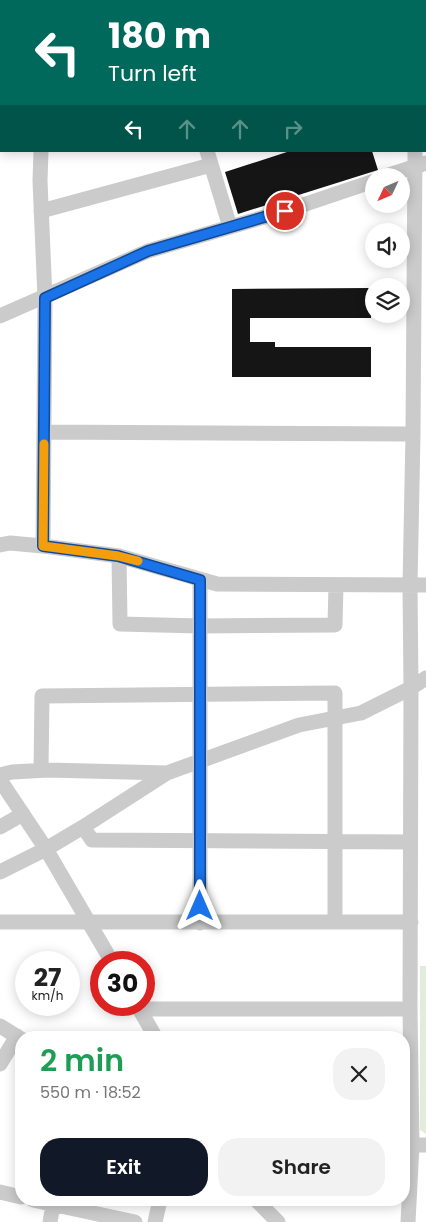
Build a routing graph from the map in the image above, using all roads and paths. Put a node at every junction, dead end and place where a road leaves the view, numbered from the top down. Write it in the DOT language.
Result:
graph roads {
  1 [pos="41,152"];
  2 [pos="209,158"];
  3 [pos="419,160"];
  4 [pos="402,168"];
  5 [pos="365,183"];
  6 [pos="41,211"];
  7 [pos="230,227"];
  8 [pos="45,298"];
  9 [pos="0,316"];
  10 [pos="44,432"];
  11 [pos="413,434"];
  12 [pos="0,545"];
  13 [pos="43,546"];
  14 [pos="118,556"];
  15 [pos="200,580"];
  16 [pos="336,585"];
  17 [pos="410,585"];
  18 [pos="426,585"];
  19 [pos="200,626"];
  20 [pos="426,678"];
  21 [pos="412,688"];
  22 [pos="200,694"];
  23 [pos="335,719"];
  24 [pos="199,762"];
  25 [pos="41,770"];
  26 [pos="168,773"];
  27 [pos="0,775"];
  28 [pos="419,775"];
  29 [pos="0,780"];
  30 [pos="23,814"];
  31 [pos="0,827"];
  32 [pos="83,827"];
  33 [pos="200,840"];
  34 [pos="335,841"];
  35 [pos="410,842"];
  36 [pos="46,849"];
  37 [pos="0,872"];
  38 [pos="0,922"];
  39 [pos="335,922"];
  40 [pos="411,922"];
  41 [pos="89,923"];
  42 [pos="200,923"];
  43 [pos="106,951"];
  44 [pos="155,1007"];
  45 [pos="410,1009"];
  46 [pos="143,1016"];
  47 [pos="0,1026"];
  48 [pos="152,1031"];
  49 [pos="410,1031"];
  50 [pos="15,1035"];
  51 [pos="15,1043"];
  52 [pos="0,1064"];
  53 [pos="410,1117"];
  54 [pos="414,1146"];
  55 [pos="0,1192"];
  56 [pos="15,1196"];
  57 [pos="410,1197"];
  58 [pos="53,1206"];
  59 [pos="58,1206"];
  60 [pos="158,1206"];
  61 [pos="262,1206"];
  62 [pos="409,1206"];
  63 [pos="50,1222"];
  64 [pos="135,1222"];
  65 [pos="154,1222"];
  66 [pos="278,1222"];
  67 [pos="408,1222"];
  1 -- 6 [label="street"];
  2 -- 6 [label="street"];
  2 -- 7 [label="street"];
  3 -- 4 [label="street"];
  3 -- 11 [label="street"];
  5 -- 7 [label="street"];
  6 -- 8 [label="street"];
  7 -- 8 [label="street"];
  8 -- 9 [label="street"];
  8 -- 10 [label="street"];
  10 -- 11 [label="street"];
  10 -- 13 [label="street"];
  11 -- 17 [label="street"];
  12 -- 13 [label="street"];
  13 -- 14 [label="street"];
  14 -- 15 [label="street"];
  14 -- 19 [label="street"];
  15 -- 16 [label="street"];
  15 -- 19 [label="street"];
  16 -- 17 [label="street"];
  16 -- 19 [label="street"];
  17 -- 18 [label="street"];
  17 -- 21 [label="street"];
  19 -- 22 [label="street"];
  20 -- 21 [label="street"];
  21 -- 23 [label="street"];
  21 -- 28 [label="street"];
  22 -- 23 [label="street"];
  22 -- 24 [label="street"];
  22 -- 25 [label="street"];
  23 -- 24 [label="street"];
  23 -- 34 [label="street"];
  24 -- 26 [label="street"];
  24 -- 33 [label="street"];
  25 -- 26 [label="street"];
  25 -- 27 [label="street"];
  26 -- 32 [label="street"];
  28 -- 35 [label="street"];
  29 -- 30 [label="street"];
  30 -- 31 [label="street"];
  30 -- 36 [label="street"];
  32 -- 33 [label="street"];
  32 -- 36 [label="street"];
  33 -- 34 [label="street"];
  33 -- 42 [label="street"];
  34 -- 35 [label="street"];
  34 -- 39 [label="street"];
  35 -- 40 [label="street"];
  36 -- 37 [label="street"];
  36 -- 41 [label="street"];
  38 -- 41 [label="street"];
  39 -- 40 [label="street"];
  39 -- 42 [label="street"];
  40 -- 45 [label="street"];
  41 -- 42 [label="street"];
  41 -- 43 [label="street"];
  44 -- 45 [label="street"];
  45 -- 49 [label="street"];
  46 -- 48 [label="street"];
  47 -- 50 [label="street"];
  51 -- 52 [label="street"];
  53 -- 54 [label="street"];
  54 -- 57 [label="street"];
  55 -- 56 [label="street"];
  58 -- 63 [label="street"];
  59 -- 64 [label="street"];
  60 -- 65 [label="street"];
  61 -- 66 [label="street"];
  62 -- 67 [label="street"];
}
